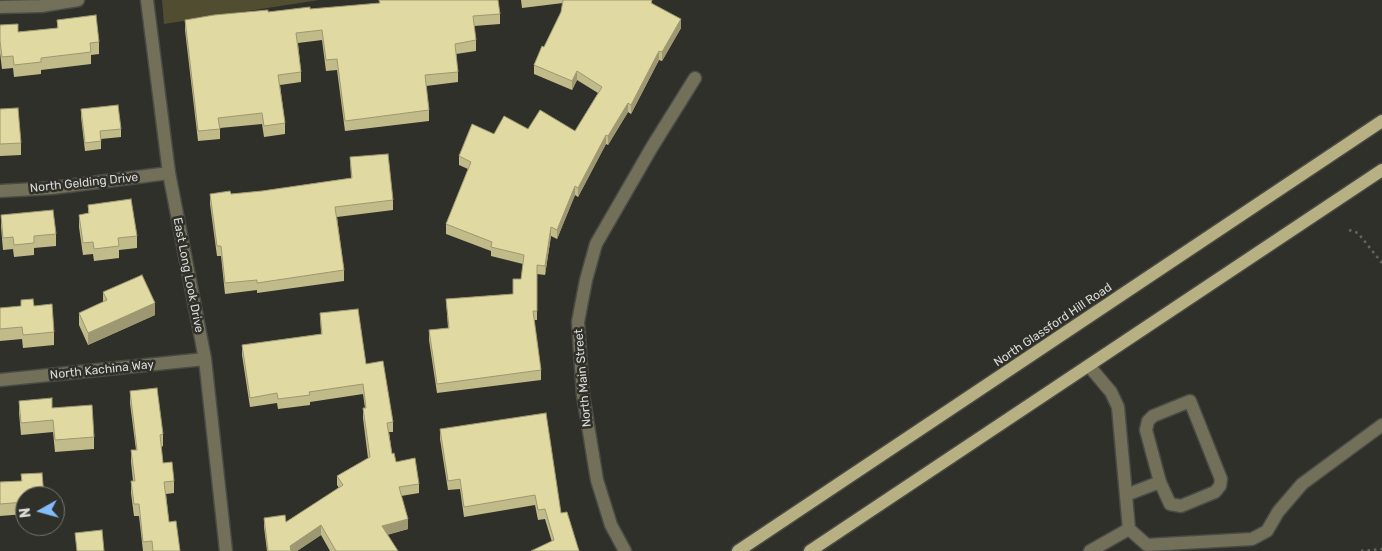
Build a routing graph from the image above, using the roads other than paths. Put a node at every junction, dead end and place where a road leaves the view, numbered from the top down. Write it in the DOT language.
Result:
graph roads {
  1 [pos="78,0"];
  2 [pos="147,0"];
  3 [pos="0,7"];
  4 [pos="695,78"];
  5 [pos="1382,121"];
  6 [pos="1382,170"];
  7 [pos="169,173"];
  8 [pos="0,192"];
  9 [pos="205,359"];
  10 [pos="1089,366"];
  11 [pos="0,380"];
  12 [pos="1382,425"];
  13 [pos="1160,482"];
  14 [pos="1126,494"];
  15 [pos="1129,529"];
  16 [pos="766,532"];
  17 [pos="226,551"];
  18 [pos="625,551"];
  19 [pos="738,551"];
  20 [pos="754,551"];
  21 [pos="810,551"];
  22 [pos="1090,551"];
  1 -- 3 [label="street"];
  2 -- 7 [label="street, East Long Look Drive"];
  4 -- 18 [label="street, North Main Street"];
  5 -- 16 [label="main road, North Glassford Hill Road"];
  6 -- 10 [label="main road"];
  7 -- 8 [label="street, North Gelding Drive"];
  7 -- 9 [label="street, East Long Look Drive"];
  9 -- 11 [label="street, North Kachina Way"];
  9 -- 17 [label="street, East Long Look Drive"];
  10 -- 14 [label="street"];
  10 -- 21 [label="main road"];
  12 -- 15 [label="street"];
  13 -- 13 [label="street"];
  13 -- 14 [label="street"];
  14 -- 15 [label="street"];
  15 -- 22 [label="street"];
  16 -- 19 [label="main road, North Glassford Hill Road"];
  16 -- 20 [label="main road"];
}
